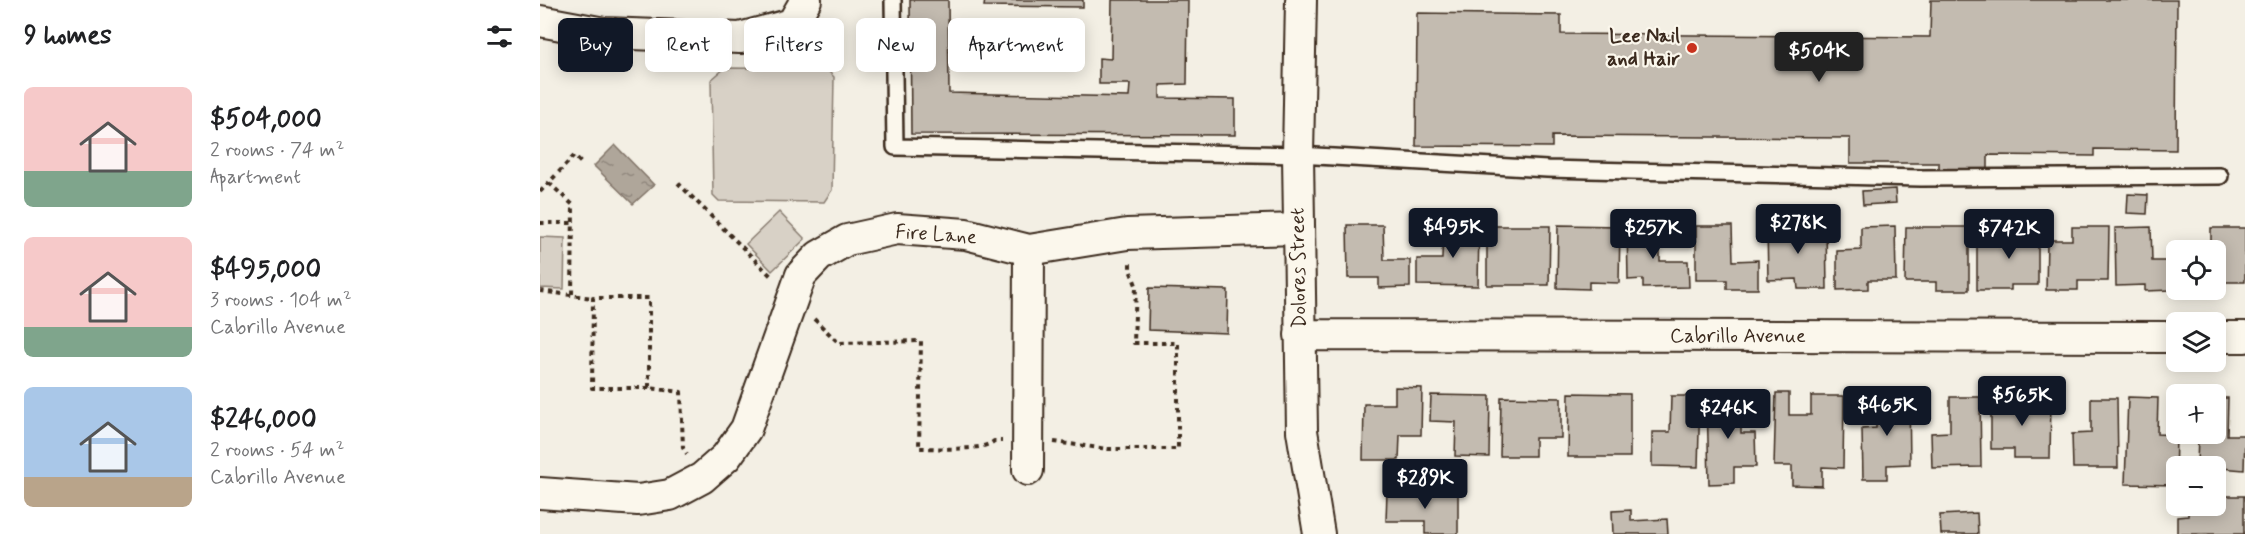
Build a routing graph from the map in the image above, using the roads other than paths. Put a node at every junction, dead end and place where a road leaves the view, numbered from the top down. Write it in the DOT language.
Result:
graph roads {
  1 [pos="807,0"];
  2 [pos="893,0"];
  3 [pos="1301,0"];
  4 [pos="540,21"];
  5 [pos="1298,155"];
  6 [pos="2220,176"];
  7 [pos="1299,230"];
  8 [pos="1029,250"];
  9 [pos="1300,335"];
  10 [pos="2166,337"];
  11 [pos="2226,337"];
  12 [pos="2245,337"];
  13 [pos="1028,455"];
  14 [pos="540,493"];
  15 [pos="1320,534"];
  1 -- 4 [label="street"];
  2 -- 5 [label="lane"];
  3 -- 5 [label="street, Dolores Street"];
  5 -- 6 [label="lane"];
  5 -- 7 [label="street, Dolores Street"];
  7 -- 8 [label="street, Fire Lane"];
  7 -- 9 [label="street, Dolores Street"];
  8 -- 13 [label="street"];
  8 -- 14 [label="street, Fire Lane"];
  9 -- 10 [label="street, Cabrillo Avenue"];
  9 -- 15 [label="street, Dolores Street"];
  11 -- 12 [label="street"];
}
